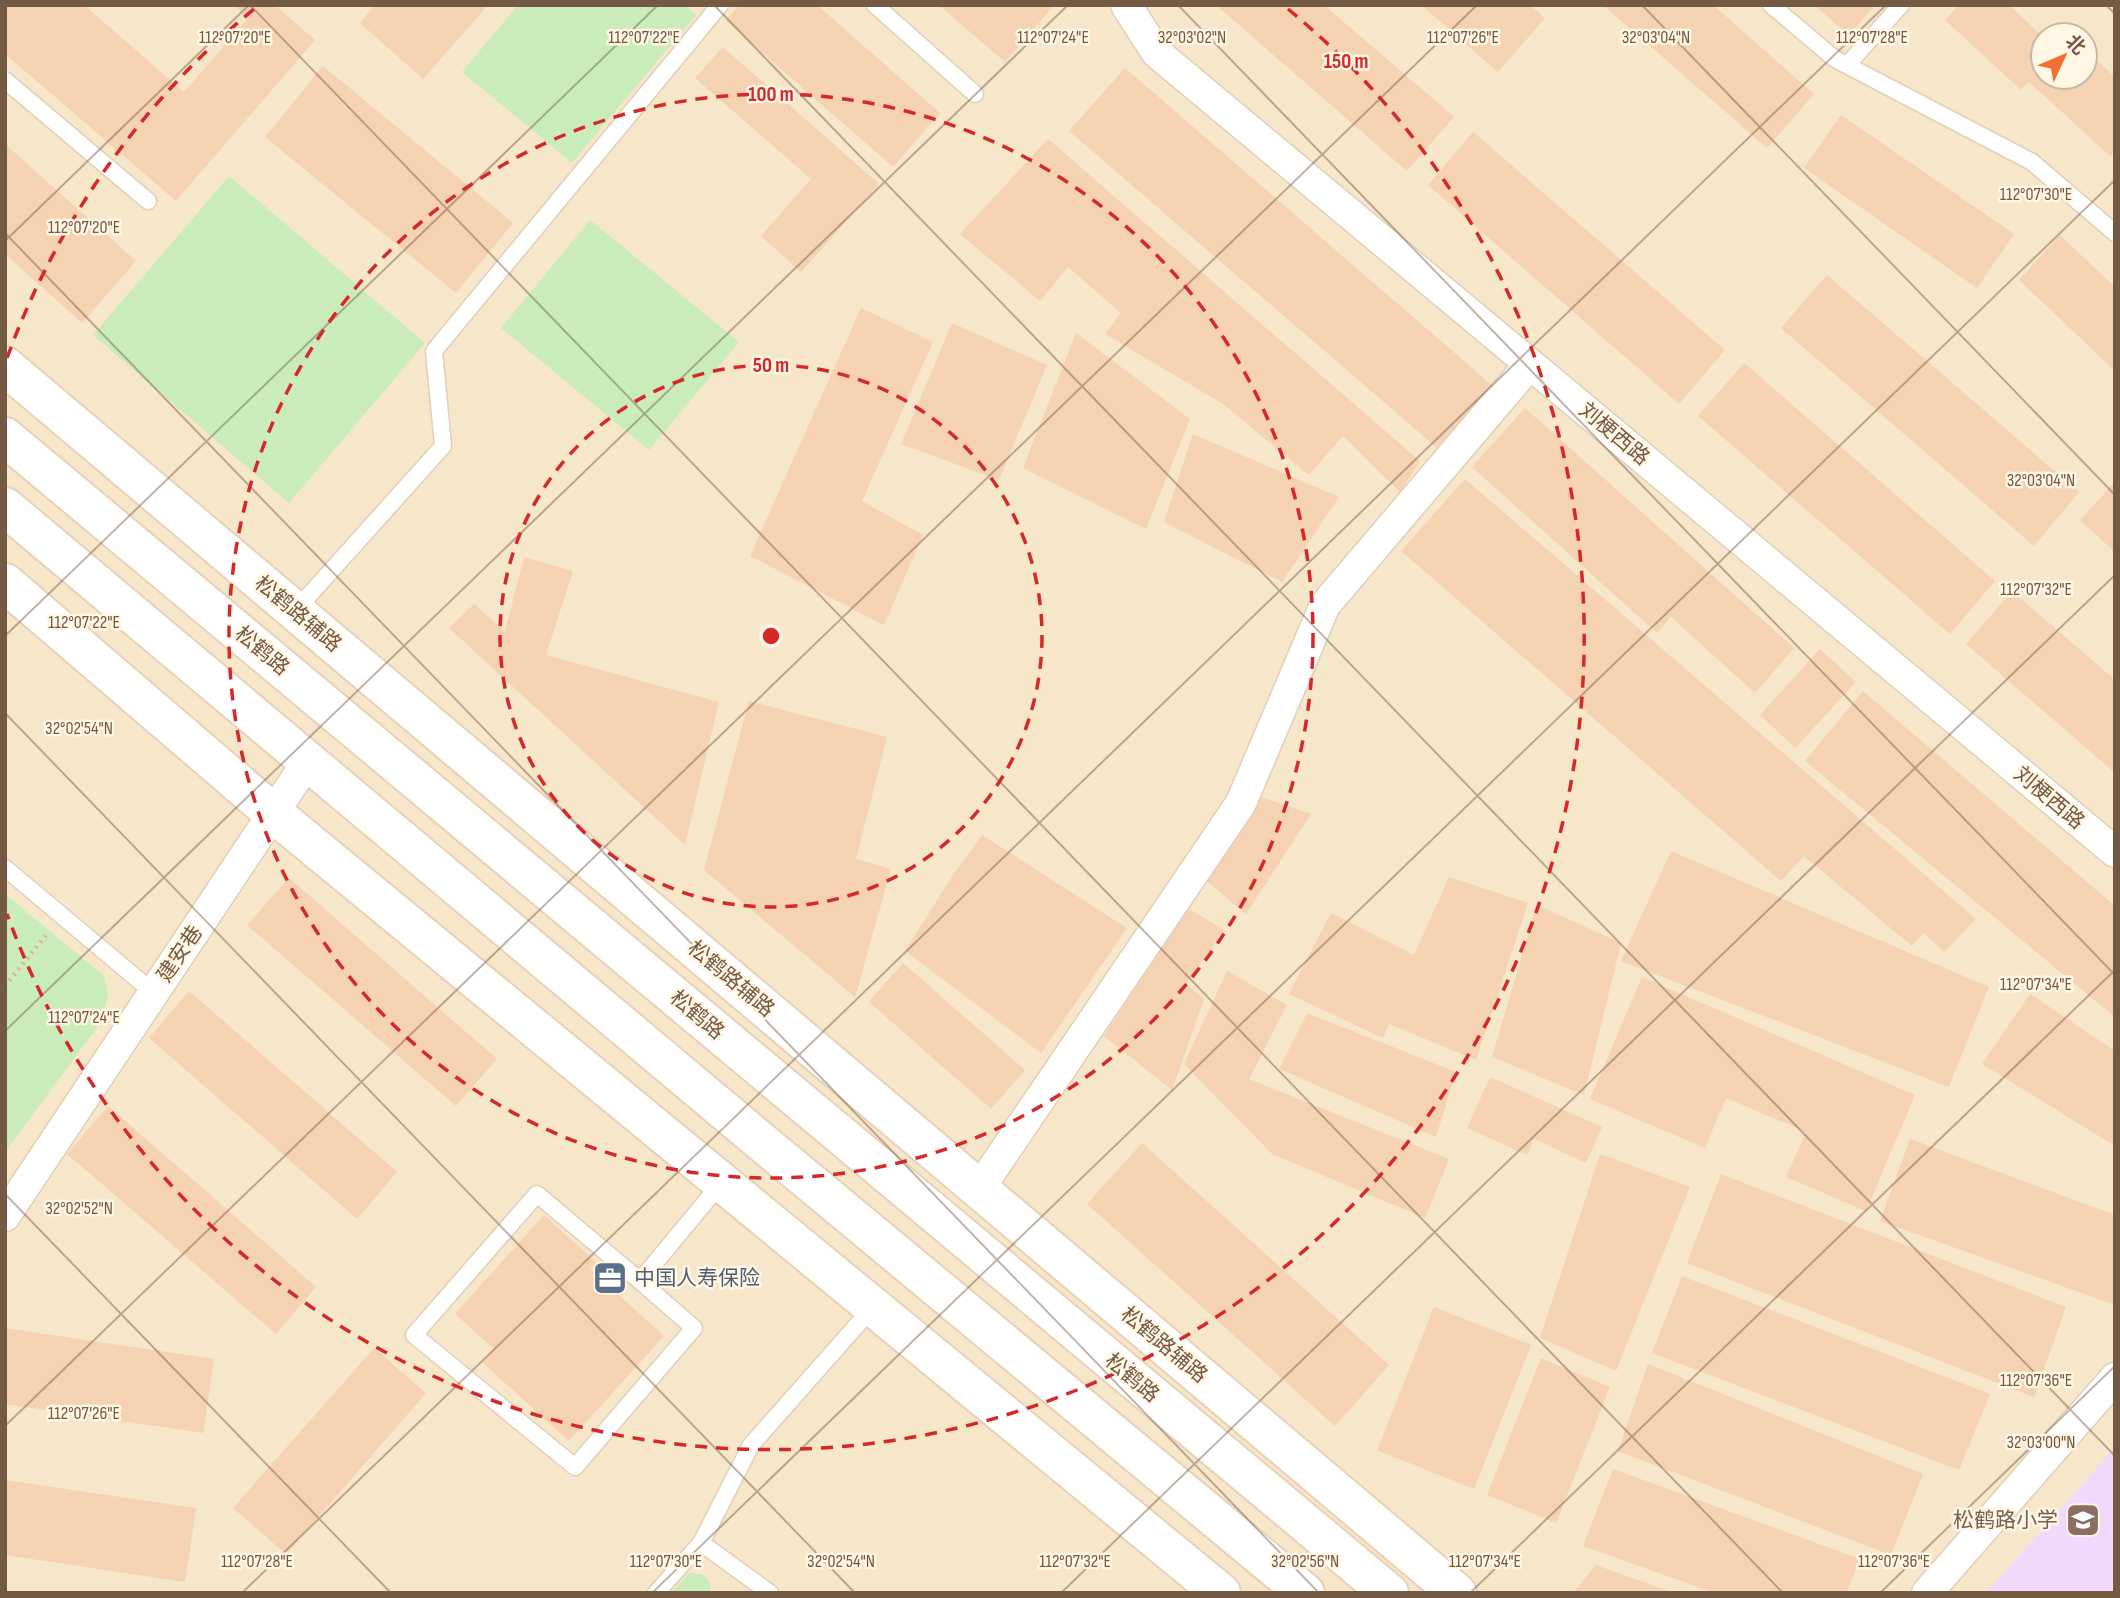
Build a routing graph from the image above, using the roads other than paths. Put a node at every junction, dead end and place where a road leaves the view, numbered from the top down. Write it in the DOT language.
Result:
graph roads {
  1 [pos="720,5"];
  2 [pos="875,5"];
  3 [pos="1126,5"];
  4 [pos="1771,5"];
  5 [pos="1901,5"];
  6 [pos="1847,65"];
  7 [pos="5,79"];
  8 [pos="975,94"];
  9 [pos="148,201"];
  10 [pos="2115,233"];
  11 [pos="1530,364"];
  12 [pos="5,366"];
  13 [pos="5,437"];
  14 [pos="5,507"];
  15 [pos="5,583"];
  16 [pos="295,611"];
  17 [pos="308,761"];
  18 [pos="478,766"];
  19 [pos="444,804"];
  20 [pos="273,813"];
  21 [pos="2115,852"];
  22 [pos="5,868"];
  23 [pos="154,993"];
  24 [pos="722,1182"];
  25 [pos="979,1189"];
  26 [pos="5,1216"];
  27 [pos="948,1225"];
  28 [pos="908,1263"];
  29 [pos="640,1280"];
  30 [pos="873,1307"];
  31 [pos="1178,1357"];
  32 [pos="2115,1378"];
  33 [pos="1151,1394"];
  34 [pos="1108,1428"];
  35 [pos="1075,1473"];
  36 [pos="701,1543"];
  37 [pos="656,1593"];
  38 [pos="770,1593"];
  39 [pos="1221,1593"];
  40 [pos="1305,1593"];
  41 [pos="1389,1593"];
  42 [pos="1457,1593"];
  43 [pos="1927,1593"];
  1 -- 16 [label="lane"];
  2 -- 8 [label="lane"];
  3 -- 11 [label="street, 刘梗西路"];
  4 -- 6 [label="lane"];
  5 -- 6 [label="lane"];
  6 -- 10 [label="lane"];
  7 -- 9 [label="lane"];
  11 -- 21 [label="street, 刘梗西路"];
  11 -- 25 [label="street"];
  12 -- 16 [label="street, 松鹤路辅路"];
  13 -- 19 [label="street, 松鹤路"];
  14 -- 17 [label="street"];
  15 -- 20 [label="street"];
  16 -- 18 [label="street, 松鹤路辅路"];
  17 -- 20 [label="street, 建安巷"];
  17 -- 28 [label="street"];
  18 -- 19 [label="street"];
  18 -- 25 [label="street, 松鹤路辅路"];
  19 -- 27 [label="street, 松鹤路"];
  20 -- 23 [label="street, 建安巷"];
  20 -- 24 [label="street"];
  22 -- 23 [label="lane"];
  23 -- 26 [label="street, 建安巷"];
  24 -- 29 [label="lane"];
  24 -- 30 [label="street"];
  25 -- 27 [label="street"];
  25 -- 31 [label="street, 松鹤路辅路"];
  27 -- 33 [label="street, 松鹤路"];
  28 -- 30 [label="street"];
  28 -- 34 [label="street"];
  29 -- 29 [label="lane"];
  30 -- 35 [label="street"];
  30 -- 36 [label="lane"];
  31 -- 33 [label="street"];
  31 -- 42 [label="street, 松鹤路辅路"];
  32 -- 43 [label="street"];
  33 -- 41 [label="street, 松鹤路"];
  34 -- 35 [label="street"];
  34 -- 40 [label="street"];
  35 -- 39 [label="street"];
  36 -- 37 [label="lane"];
  36 -- 38 [label="lane"];
}
